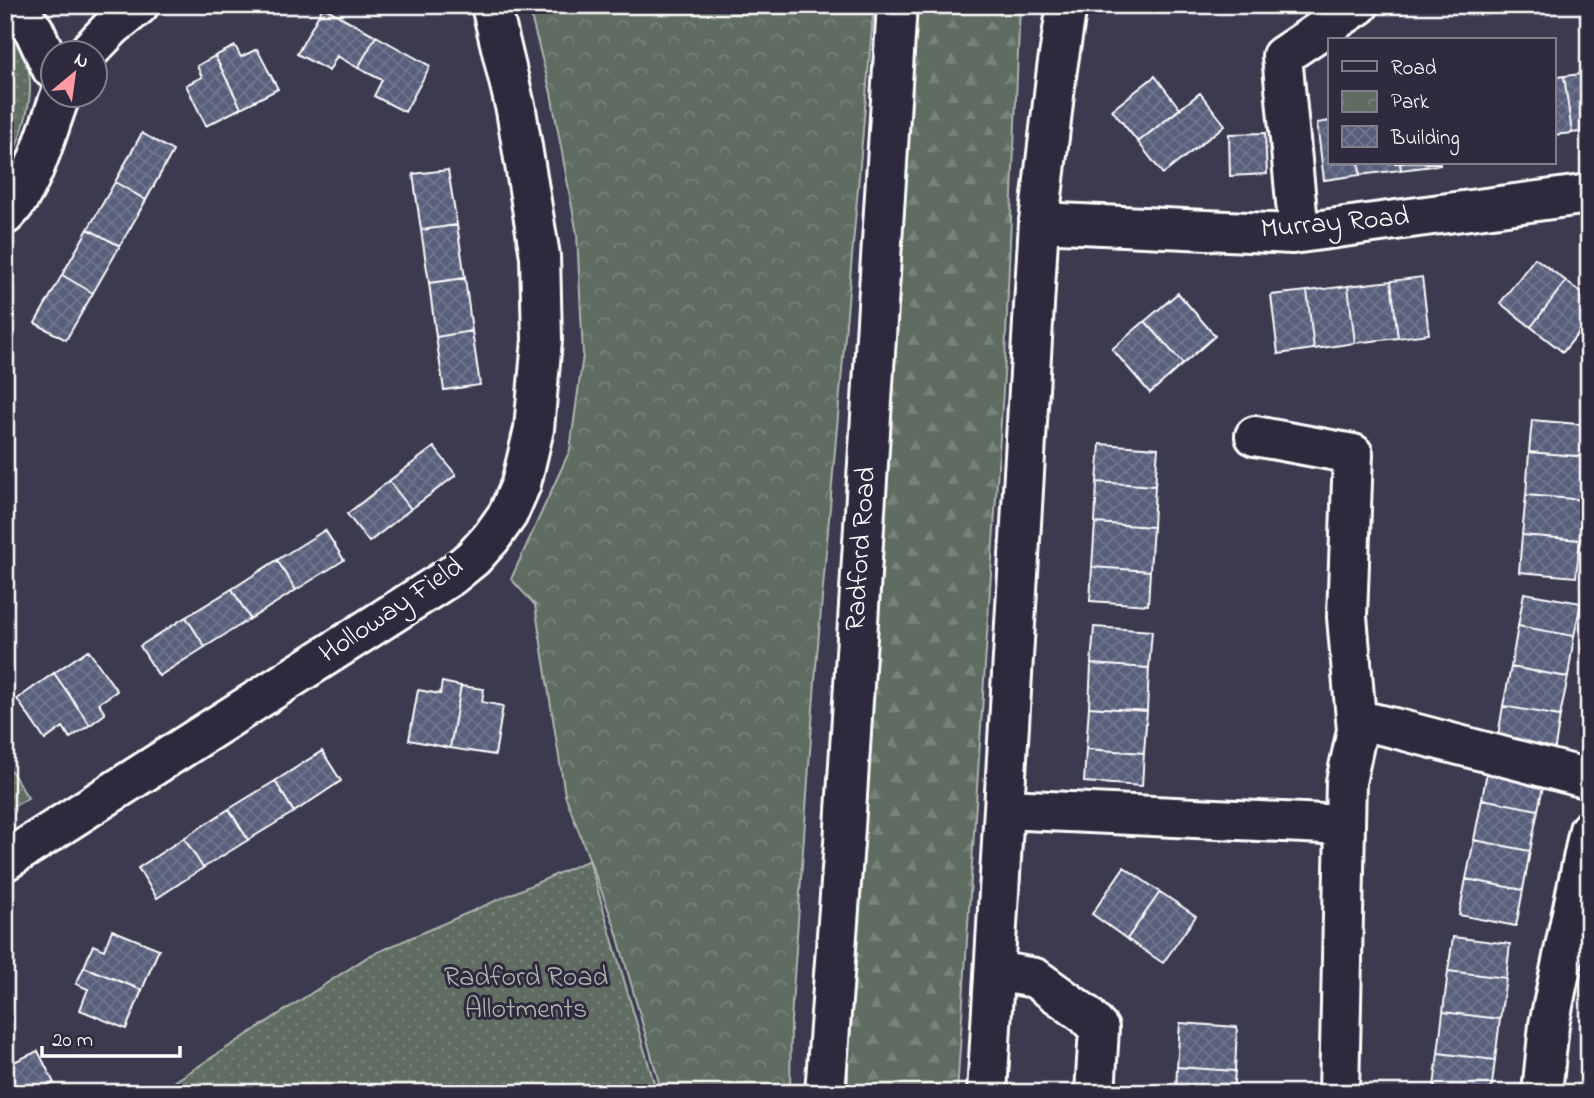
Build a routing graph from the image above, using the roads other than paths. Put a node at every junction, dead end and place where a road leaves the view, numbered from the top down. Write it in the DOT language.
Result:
graph roads {
  1 [pos="13,5"];
  2 [pos="139,5"];
  3 [pos="491,5"];
  4 [pos="897,5"];
  5 [pos="1067,5"];
  6 [pos="1359,5"];
  7 [pos="101,38"];
  8 [pos="38,39"];
  9 [pos="55,108"];
  10 [pos="1589,194"];
  11 [pos="5,215"];
  12 [pos="1039,222"];
  13 [pos="1299,233"];
  14 [pos="1255,436"];
  15 [pos="1357,730"];
  16 [pos="1589,779"];
  17 [pos="1005,809"];
  18 [pos="1345,825"];
  19 [pos="1589,830"];
  20 [pos="5,861"];
  21 [pos="995,971"];
  22 [pos="825,1093"];
  23 [pos="987,1093"];
  24 [pos="1095,1093"];
  25 [pos="1339,1093"];
  26 [pos="1542,1093"];
  1 -- 8 [label="street"];
  2 -- 7 [label="street"];
  3 -- 20 [label="street, Holloway Field"];
  4 -- 22 [label="street, Radford Road"];
  5 -- 12 [label="street"];
  6 -- 13 [label="street"];
  9 -- 11 [label="street"];
  10 -- 13 [label="street, Murray Road"];
  12 -- 13 [label="street, Murray Road"];
  12 -- 17 [label="street"];
  14 -- 15 [label="street"];
  15 -- 16 [label="street"];
  15 -- 18 [label="street"];
  17 -- 18 [label="street"];
  17 -- 21 [label="street"];
  18 -- 25 [label="street"];
  19 -- 26 [label="street"];
  21 -- 23 [label="street"];
  21 -- 24 [label="street"];
}
